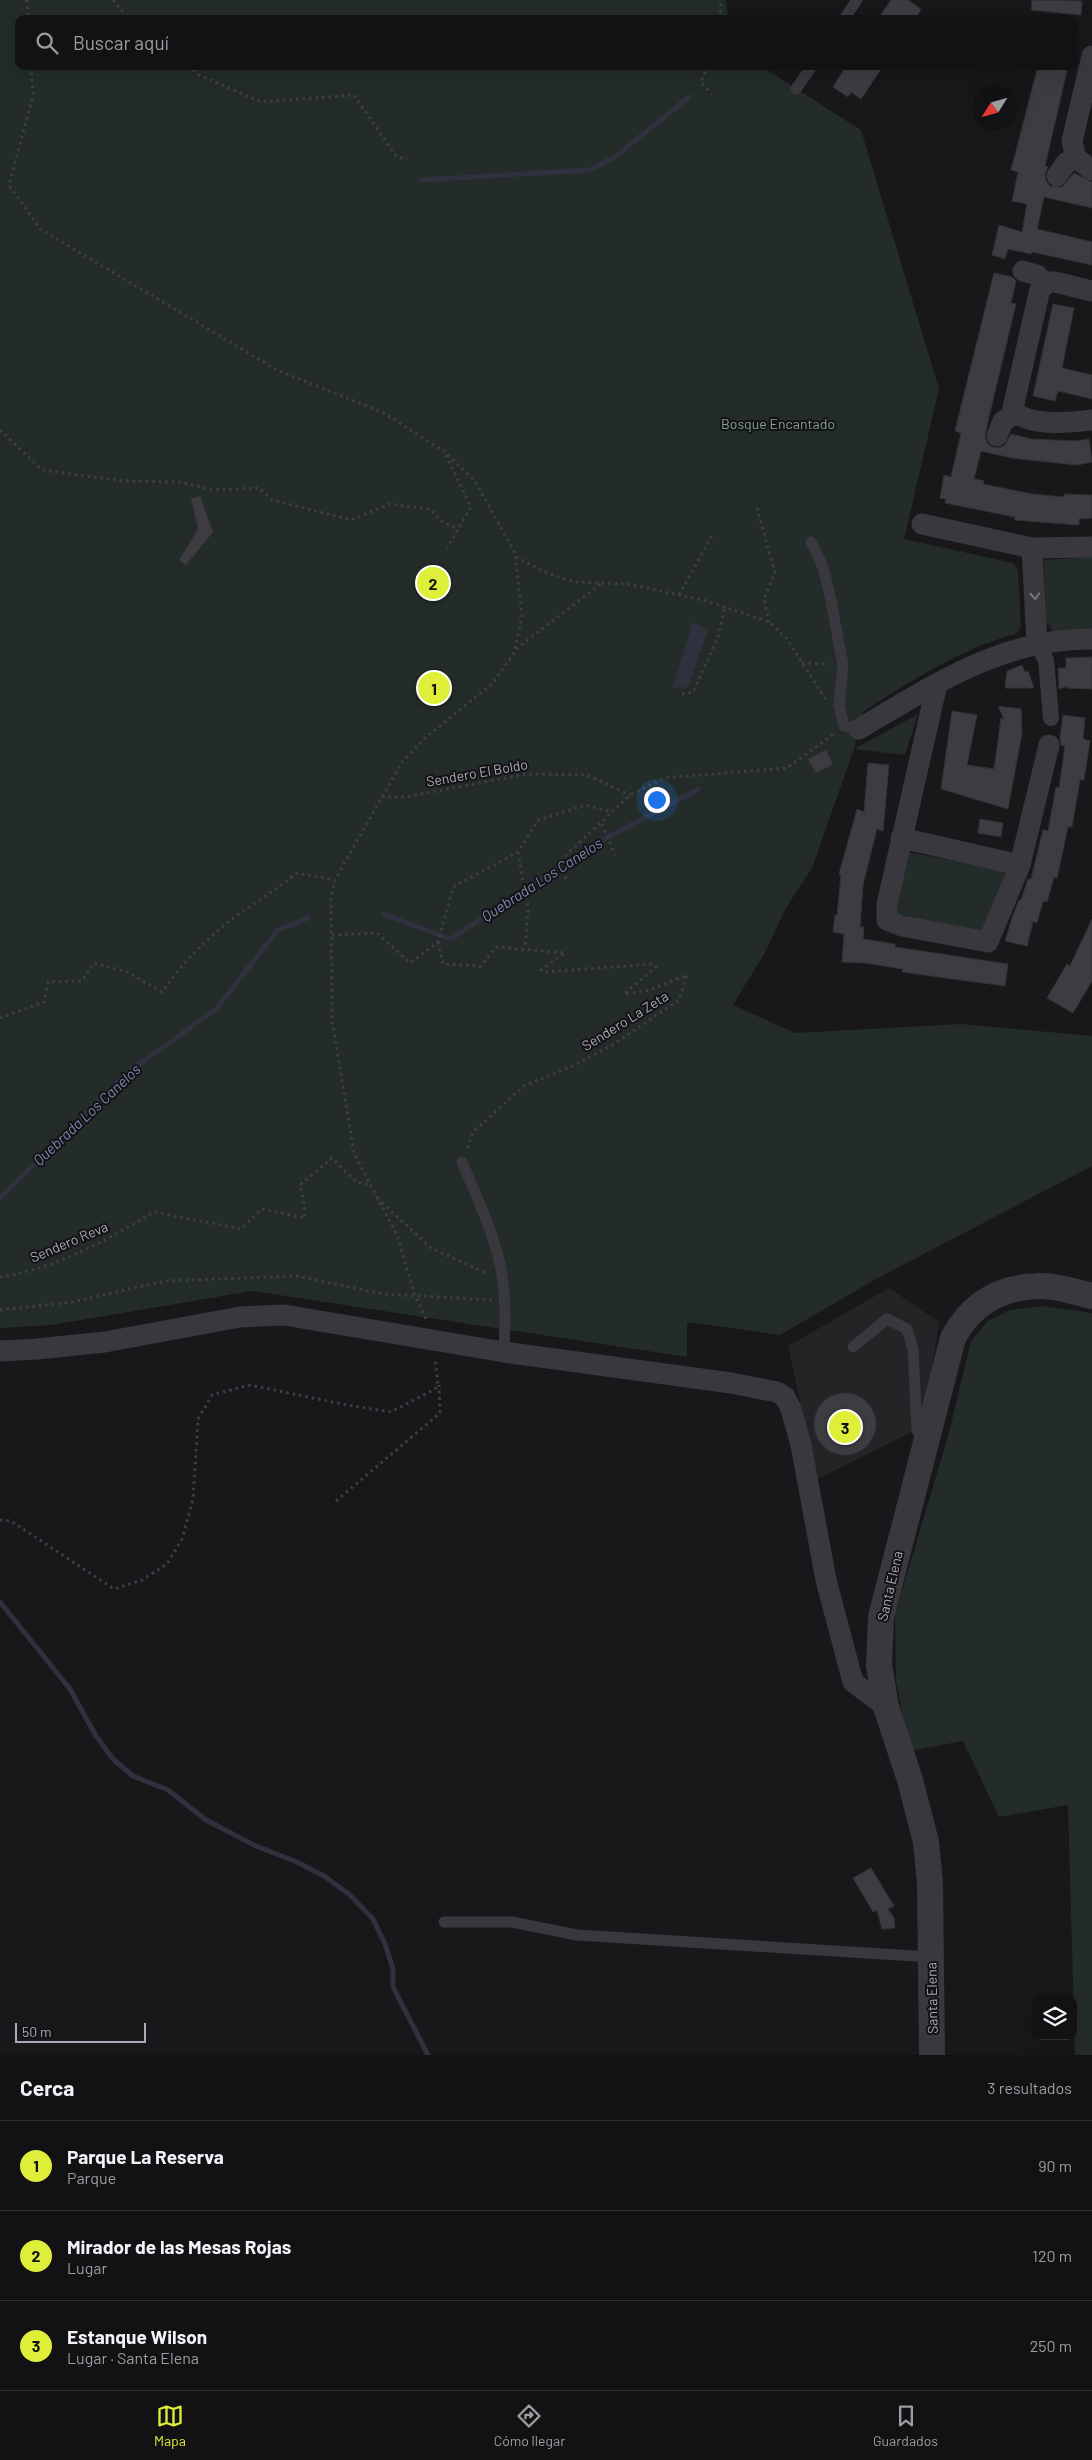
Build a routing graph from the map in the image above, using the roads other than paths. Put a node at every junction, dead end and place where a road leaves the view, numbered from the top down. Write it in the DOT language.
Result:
graph roads {
  1 [pos="857,0"];
  2 [pos="847,15"];
  3 [pos="1092,56"];
  4 [pos="809,70"];
  5 [pos="796,89"];
  6 [pos="1084,164"];
  7 [pos="1057,176"];
  8 [pos="1023,271"];
  9 [pos="1045,284"];
  10 [pos="1092,291"];
  11 [pos="1016,414"];
  12 [pos="1092,420"];
  13 [pos="997,436"];
  14 [pos="922,524"];
  15 [pos="811,542"];
  16 [pos="1092,547"];
  17 [pos="1032,548"];
  18 [pos="1092,639"];
  19 [pos="1038,644"];
  20 [pos="937,684"];
  21 [pos="1051,718"];
  22 [pos="851,728"];
  23 [pos="1049,745"];
  24 [pos="901,838"];
  25 [pos="1020,865"];
  26 [pos="462,1162"];
  27 [pos="1092,1296"];
  28 [pos="853,1347"];
  29 [pos="0,1351"];
  30 [pos="504,1352"];
  31 [pos="925,1449"];
  32 [pos="886,1707"];
  33 [pos="444,1922"];
  34 [pos="931,1957"];
  35 [pos="932,2055"];
  1 -- 2 [label="lane"];
  3 -- 6 [label="street"];
  4 -- 5 [label="lane"];
  6 -- 7 [label="street"];
  8 -- 9 [label="street"];
  9 -- 10 [label="street"];
  9 -- 11 [label="street"];
  11 -- 12 [label="street"];
  11 -- 13 [label="street"];
  14 -- 17 [label="street"];
  15 -- 22 [label="lane"];
  16 -- 17 [label="street"];
  17 -- 19 [label="street, one-way"];
  18 -- 19 [label="street"];
  19 -- 20 [label="street"];
  19 -- 21 [label="street"];
  20 -- 22 [label="street"];
  20 -- 24 [label="street"];
  23 -- 25 [label="street"];
  24 -- 25 [label="street"];
  24 -- 25 [label="street"];
  26 -- 30 [label="lane"];
  27 -- 31 [label="street, Santa Elena"];
  28 -- 31 [label="lane"];
  29 -- 30 [label="street"];
  30 -- 32 [label="street"];
  31 -- 32 [label="street, Santa Elena"];
  32 -- 34 [label="street, Santa Elena"];
  33 -- 34 [label="lane"];
  34 -- 35 [label="street, Santa Elena"];
}
